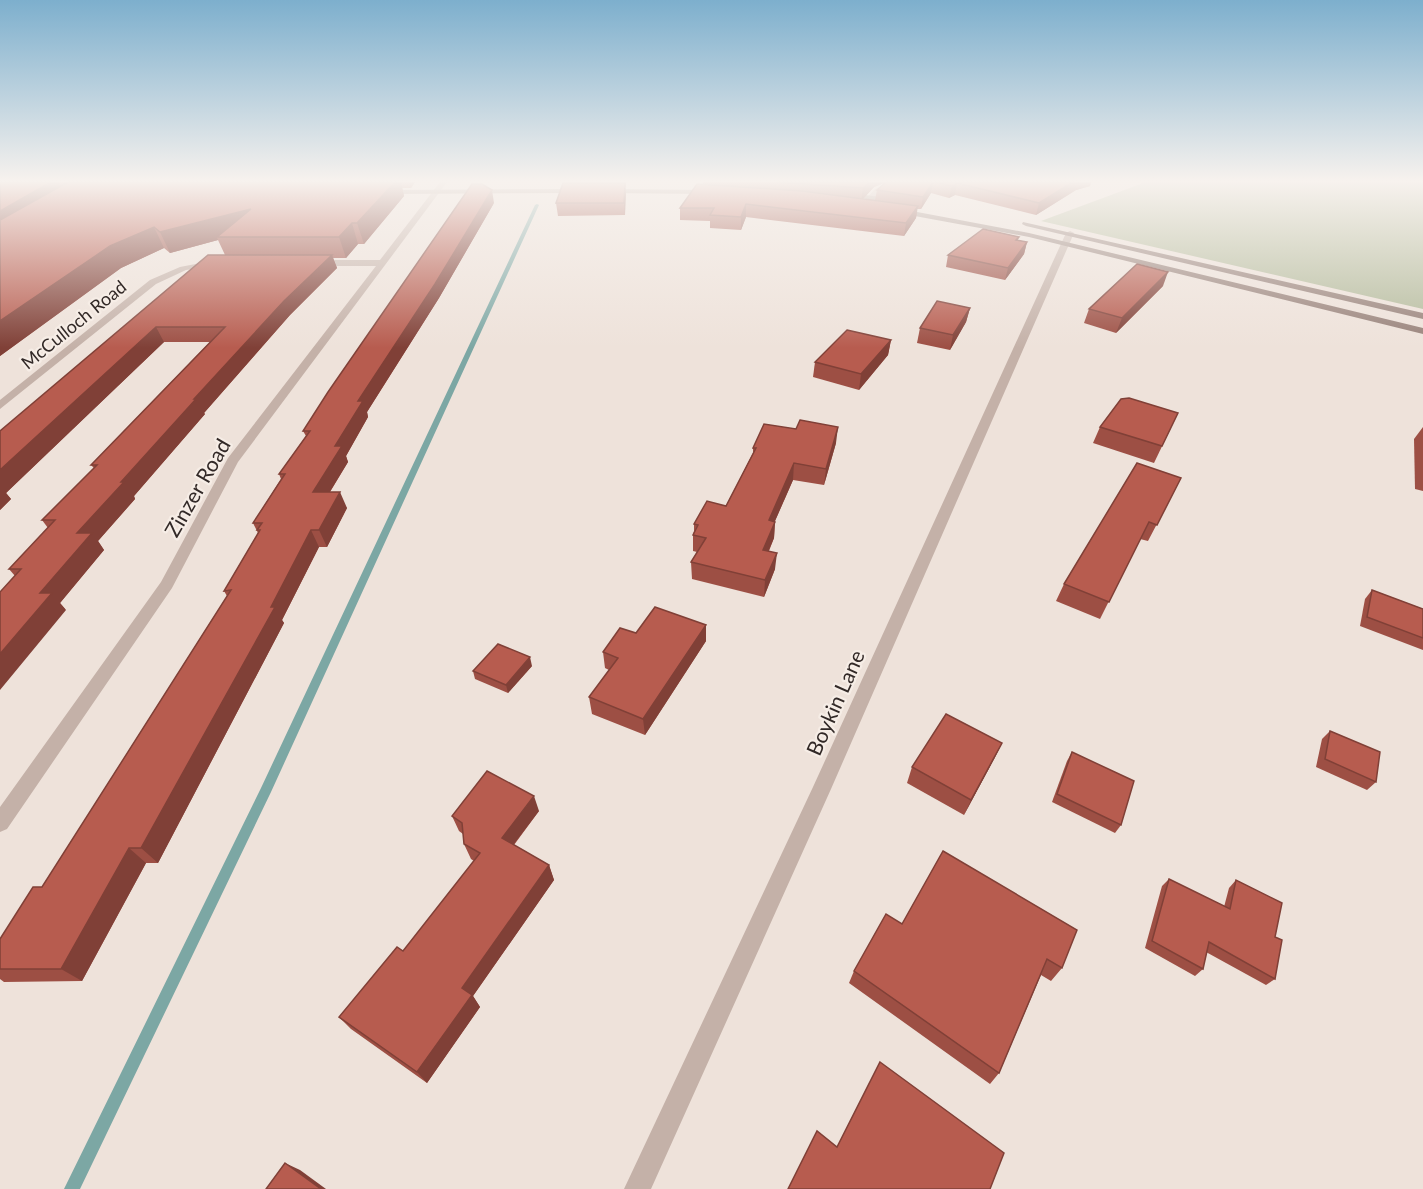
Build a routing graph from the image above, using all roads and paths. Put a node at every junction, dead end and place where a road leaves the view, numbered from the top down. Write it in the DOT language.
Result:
graph roads {
  1 [pos="403,237"];
  2 [pos="1062,237"];
  3 [pos="1066,238"];
  4 [pos="226,263"];
  5 [pos="305,263"];
  6 [pos="384,263"];
  7 [pos="1423,316"];
  8 [pos="1423,331"];
  9 [pos="0,406"];
  10 [pos="0,824"];
  11 [pos="637,1189"];
  1 -- 6 [label="street, Zinzer Road"];
  2 -- 3 [label="street"];
  3 -- 7 [label="street"];
  3 -- 8 [label="street"];
  3 -- 11 [label="street, Boykin Lane"];
  4 -- 9 [label="street, McCulloch Road"];
  5 -- 6 [label="street"];
  6 -- 10 [label="street, Zinzer Road"];
}
